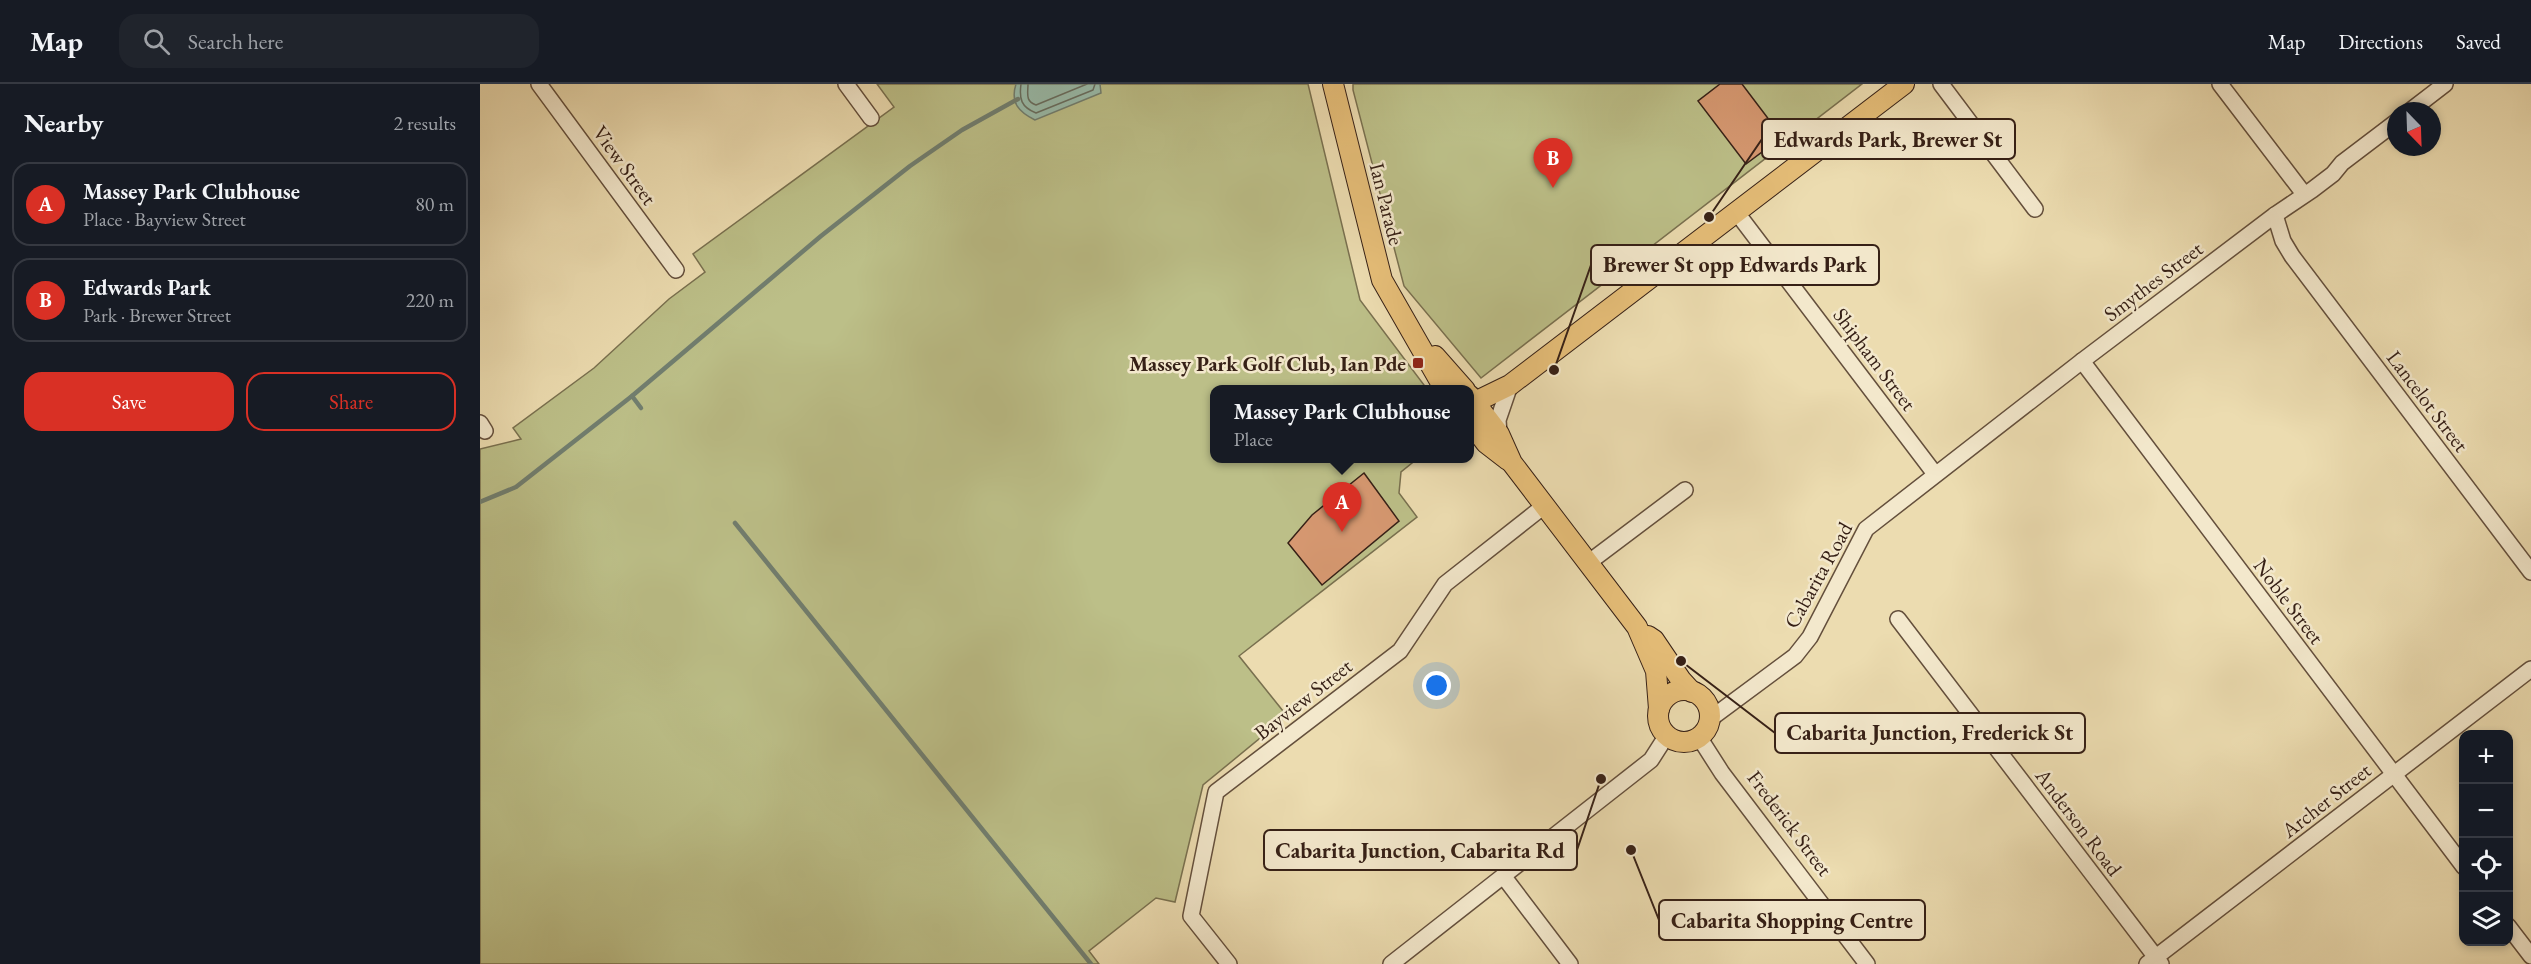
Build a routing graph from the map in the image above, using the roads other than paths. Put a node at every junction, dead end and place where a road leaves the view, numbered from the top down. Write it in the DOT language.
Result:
graph roads {
  1 [pos="539,84"];
  2 [pos="846,84"];
  3 [pos="1333,84"];
  4 [pos="1904,84"];
  5 [pos="1941,84"];
  6 [pos="2220,84"];
  7 [pos="2445,84"];
  8 [pos="2422,102"];
  9 [pos="871,118"];
  10 [pos="2387,129"];
  11 [pos="2304,194"];
  12 [pos="2035,209"];
  13 [pos="1737,213"];
  14 [pos="2275,215"];
  15 [pos="2256,230"];
  16 [pos="2292,256"];
  17 [pos="676,270"];
  18 [pos="1411,329"];
  19 [pos="2082,361"];
  20 [pos="1442,385"];
  21 [pos="1460,385"];
  22 [pos="1510,385"];
  23 [pos="1474,395"];
  24 [pos="1474,401"];
  25 [pos="1474,428"];
  26 [pos="1498,434"];
  27 [pos="1512,463"];
  28 [pos="1935,474"];
  29 [pos="1684,490"];
  30 [pos="1544,506"];
  31 [pos="1588,563"];
  32 [pos="2531,572"];
  33 [pos="1898,619"];
  34 [pos="1637,627"];
  35 [pos="2531,669"];
  36 [pos="1692,692"];
  37 [pos="1659,710"];
  38 [pos="1710,719"];
  39 [pos="1667,735"];
  40 [pos="1699,737"];
  41 [pos="2393,774"];
  42 [pos="2459,862"];
  43 [pos="1504,877"];
  44 [pos="2513,933"];
  45 [pos="2531,956"];
  46 [pos="2154,962"];
  47 [pos="1229,964"];
  48 [pos="1391,964"];
  49 [pos="1570,964"];
  50 [pos="1867,964"];
  1 -- 17 [label="street, View Street"];
  2 -- 9 [label="street"];
  3 -- 18 [label="main road, Ian Parade"];
  4 -- 13 [label="main road"];
  5 -- 12 [label="street"];
  6 -- 11 [label="street"];
  7 -- 8 [label="street"];
  10 -- 11 [label="street, Smythes Street"];
  11 -- 14 [label="street, Smythes Street"];
  13 -- 22 [label="main road"];
  13 -- 28 [label="street, Shipham Street"];
  14 -- 15 [label="street, Smythes Street"];
  14 -- 16 [label="street, Lancelot Street"];
  15 -- 16 [label="street, Lancelot Street"];
  15 -- 19 [label="street, Smythes Street"];
  16 -- 32 [label="street, Lancelot Street"];
  18 -- 20 [label="main road, Ian Parade"];
  18 -- 21 [label="main road, Ian Parade"];
  19 -- 28 [label="street, Smythes Street"];
  19 -- 41 [label="street, Noble Street"];
  22 -- 23 [label="main road"];
  22 -- 26 [label="street"];
  24 -- 26 [label="main road"];
  25 -- 27 [label="main road"];
  26 -- 27 [label="main road"];
  27 -- 30 [label="main road"];
  28 -- 38 [label="street, Cabarita Road"];
  29 -- 31 [label="street"];
  30 -- 31 [label="main road"];
  30 -- 47 [label="street, Bayview Street"];
  31 -- 34 [label="main road"];
  33 -- 46 [label="street, Anderson Road"];
  34 -- 36 [label="main road"];
  34 -- 37 [label="main road"];
  35 -- 41 [label="street, Archer Street"];
  36 -- 37 [label="main road"];
  36 -- 38 [label="main road"];
  37 -- 39 [label="main road"];
  38 -- 40 [label="main road"];
  39 -- 40 [label="main road"];
  39 -- 43 [label="street"];
  40 -- 50 [label="street, Frederick Street"];
  41 -- 42 [label="street, Noble Street"];
  41 -- 46 [label="street, Archer Street"];
  43 -- 48 [label="street"];
  43 -- 49 [label="street"];
  44 -- 45 [label="street"];
}
